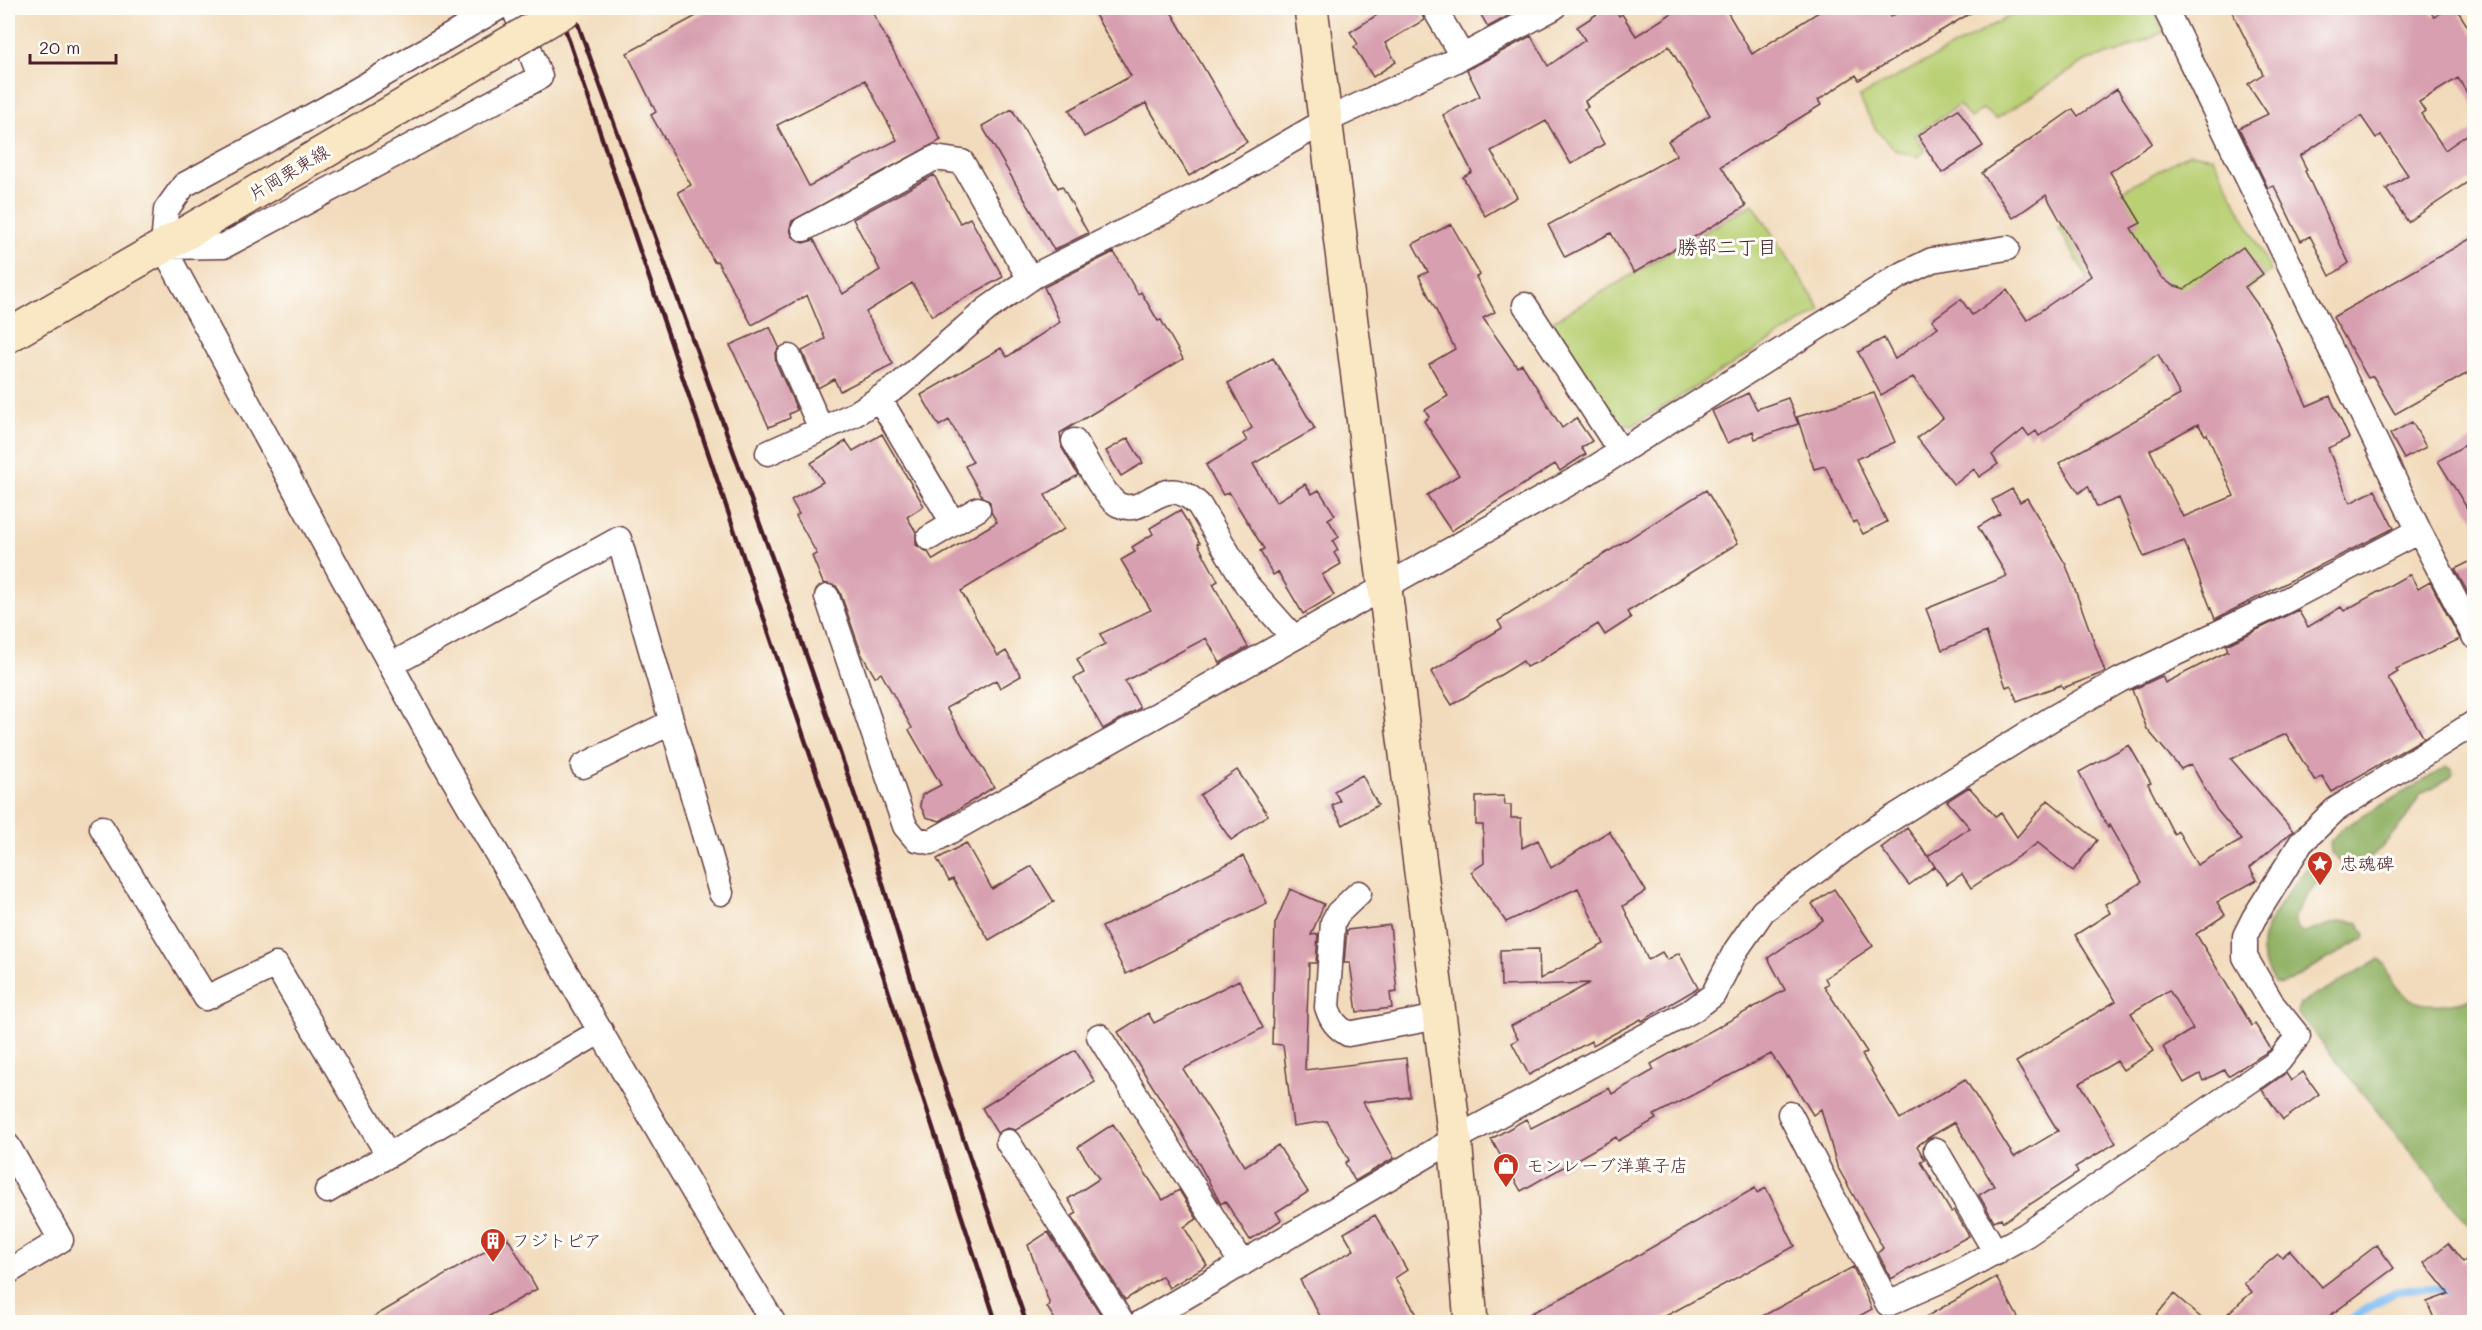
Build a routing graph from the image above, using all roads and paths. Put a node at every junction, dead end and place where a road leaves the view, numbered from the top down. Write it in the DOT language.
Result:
graph roads {
  1 [pos="498,8"];
  2 [pos="514,8"];
  3 [pos="569,8"];
  4 [pos="1311,8"];
  5 [pos="1434,8"];
  6 [pos="1553,8"];
  7 [pos="2165,8"];
  8 [pos="1462,56"];
  9 [pos="1325,121"];
  10 [pos="804,229"];
  11 [pos="163,247"];
  12 [pos="2007,248"];
  13 [pos="1030,279"];
  14 [pos="1525,305"];
  15 [pos="8,336"];
  16 [pos="789,357"];
  17 [pos="879,398"];
  18 [pos="821,429"];
  19 [pos="1074,441"];
  20 [pos="1621,452"];
  21 [pos="768,453"];
  22 [pos="978,509"];
  23 [pos="953,523"];
  24 [pos="2419,531"];
  25 [pos="928,538"];
  26 [pos="1386,586"];
  27 [pos="827,597"];
  28 [pos="2475,636"];
  29 [pos="1294,638"];
  30 [pos="391,665"];
  31 [pos="672,722"];
  32 [pos="2475,723"];
  33 [pos="583,766"];
  34 [pos="102,828"];
  35 [pos="720,893"];
  36 [pos="1359,893"];
  37 [pos="1439,1017"];
  38 [pos="601,1031"];
  39 [pos="1099,1036"];
  40 [pos="1790,1114"];
  41 [pos="1455,1139"];
  42 [pos="1008,1142"];
  43 [pos="8,1146"];
  44 [pos="1936,1150"];
  45 [pos="387,1153"];
  46 [pos="327,1191"];
  47 [pos="1996,1253"];
  48 [pos="1242,1264"];
  49 [pos="8,1272"];
  50 [pos="773,1323"];
  51 [pos="1122,1323"];
  52 [pos="1142,1323"];
  53 [pos="1472,1323"];
  1 -- 11 [label="street"];
  2 -- 11 [label="street"];
  3 -- 11 [label="street, 片岡栗東線, bridge"];
  4 -- 9 [label="street"];
  5 -- 8 [label="street"];
  6 -- 8 [label="street"];
  7 -- 24 [label="street"];
  8 -- 9 [label="street"];
  9 -- 13 [label="street"];
  9 -- 26 [label="street"];
  10 -- 13 [label="street"];
  11 -- 15 [label="street, 片岡栗東線"];
  11 -- 30 [label="street"];
  12 -- 20 [label="street"];
  13 -- 17 [label="street"];
  14 -- 20 [label="street"];
  16 -- 18 [label="street"];
  17 -- 18 [label="street"];
  17 -- 23 [label="street"];
  18 -- 21 [label="street"];
  19 -- 29 [label="street"];
  20 -- 26 [label="street"];
  22 -- 23 [label="street"];
  23 -- 25 [label="street"];
  24 -- 28 [label="street"];
  24 -- 41 [label="street"];
  26 -- 29 [label="street"];
  26 -- 37 [label="street"];
  27 -- 29 [label="street"];
  30 -- 31 [label="street"];
  30 -- 38 [label="street"];
  31 -- 33 [label="street"];
  31 -- 35 [label="street"];
  32 -- 47 [label="street"];
  34 -- 45 [label="street"];
  36 -- 37 [label="street"];
  37 -- 41 [label="street"];
  38 -- 45 [label="street"];
  38 -- 50 [label="street"];
  39 -- 48 [label="street"];
  40 -- 47 [label="street"];
  41 -- 48 [label="street"];
  41 -- 53 [label="street"];
  42 -- 51 [label="street"];
  43 -- 49 [label="street"];
  44 -- 47 [label="street"];
  45 -- 46 [label="street"];
  48 -- 52 [label="street"];
}
